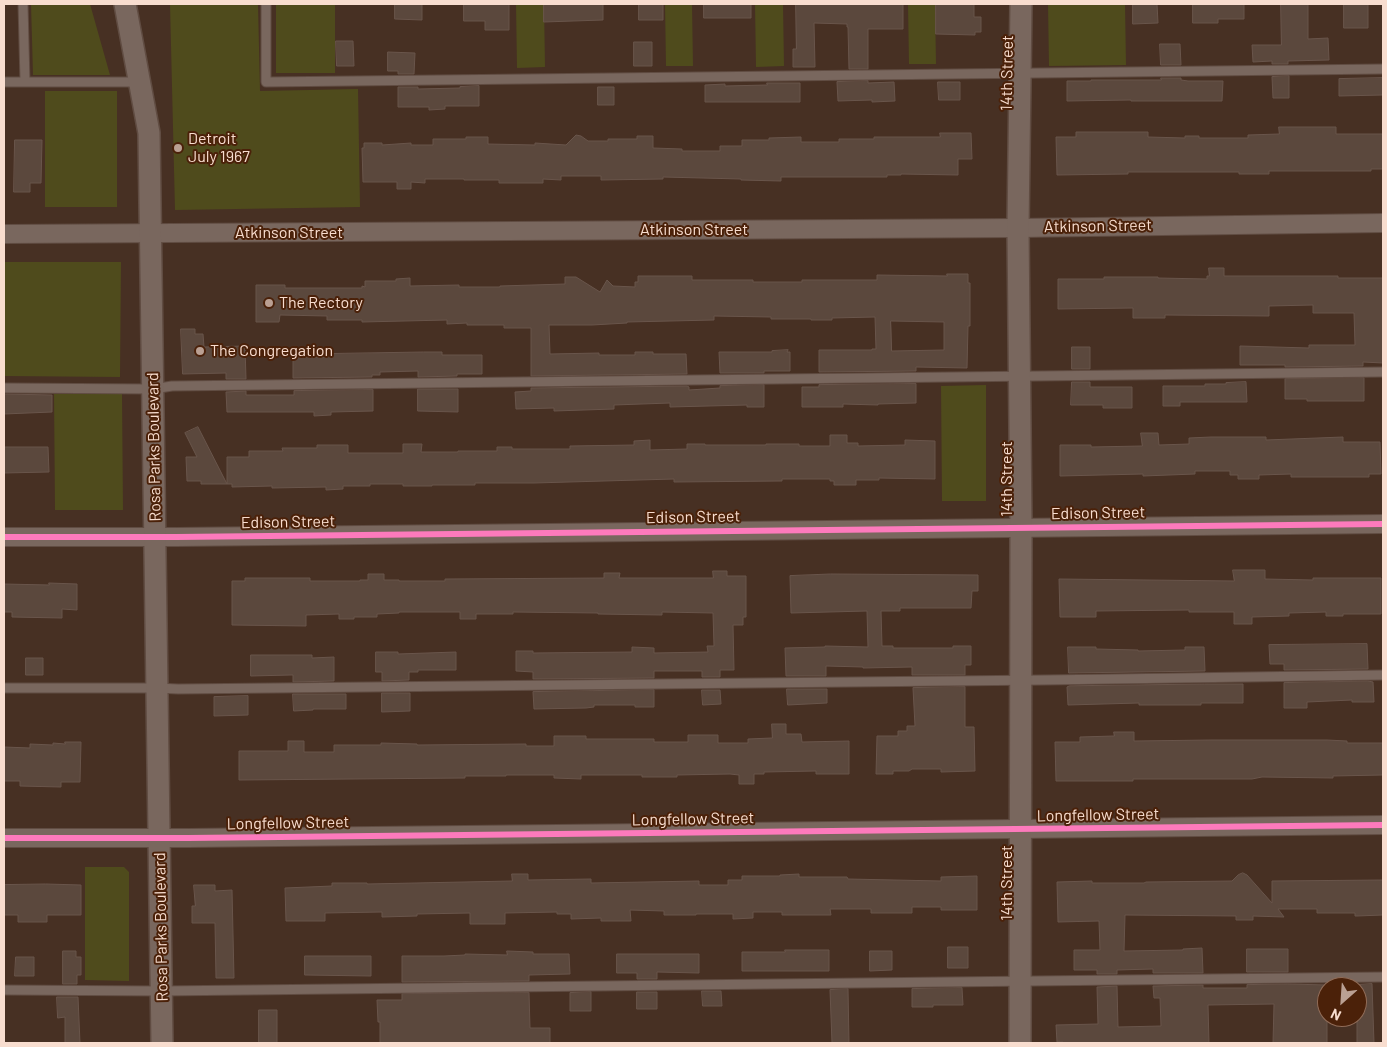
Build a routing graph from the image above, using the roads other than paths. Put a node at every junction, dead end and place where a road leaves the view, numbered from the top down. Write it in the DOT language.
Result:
graph roads {
  1 [pos="23,4"];
  2 [pos="125,4"];
  3 [pos="266,4"];
  4 [pos="1021,4"];
  5 [pos="1383,69"];
  6 [pos="1021,73"];
  7 [pos="4,82"];
  8 [pos="25,82"];
  9 [pos="139,82"];
  10 [pos="1383,223"];
  11 [pos="1018,228"];
  12 [pos="4,234"];
  13 [pos="150,234"];
  14 [pos="1383,372"];
  15 [pos="1020,377"];
  16 [pos="4,388"];
  17 [pos="153,389"];
  18 [pos="1383,524"];
  19 [pos="1021,528"];
  20 [pos="4,537"];
  21 [pos="156,537"];
  22 [pos="1383,674"];
  23 [pos="1021,680"];
  24 [pos="4,688"];
  25 [pos="158,688"];
  26 [pos="1383,825"];
  27 [pos="1021,830"];
  28 [pos="4,838"];
  29 [pos="160,838"];
  30 [pos="1383,977"];
  31 [pos="1020,981"];
  32 [pos="4,990"];
  33 [pos="161,991"];
  34 [pos="162,1043"];
  35 [pos="1020,1043"];
  1 -- 8 [label="lane"];
  2 -- 9 [label="street, Rosa Parks Boulevard"];
  3 -- 6 [label="lane"];
  4 -- 6 [label="street, 14th Street"];
  5 -- 6 [label="lane"];
  6 -- 11 [label="street, 14th Street"];
  7 -- 8 [label="lane"];
  8 -- 9 [label="lane"];
  9 -- 13 [label="street, Rosa Parks Boulevard"];
  10 -- 11 [label="street, Atkinson Street"];
  11 -- 13 [label="street, Atkinson Street"];
  11 -- 15 [label="street, 14th Street"];
  12 -- 13 [label="street, Atkinson Street"];
  13 -- 17 [label="street, Rosa Parks Boulevard"];
  14 -- 15 [label="lane"];
  15 -- 17 [label="lane"];
  15 -- 19 [label="street, 14th Street"];
  16 -- 17 [label="lane"];
  17 -- 21 [label="street, Rosa Parks Boulevard"];
  18 -- 19 [label="street, Edison Street"];
  19 -- 21 [label="street, Edison Street"];
  19 -- 23 [label="street, 14th Street"];
  20 -- 21 [label="street, Edison Street"];
  21 -- 25 [label="street, Rosa Parks Boulevard"];
  22 -- 23 [label="lane"];
  23 -- 25 [label="lane"];
  23 -- 27 [label="street, 14th Street"];
  24 -- 25 [label="lane"];
  25 -- 29 [label="street, Rosa Parks Boulevard"];
  26 -- 27 [label="street, Longfellow Street"];
  27 -- 29 [label="street, Longfellow Street"];
  27 -- 31 [label="street, 14th Street"];
  28 -- 29 [label="street, Longfellow Street"];
  29 -- 33 [label="street, Rosa Parks Boulevard"];
  30 -- 31 [label="lane"];
  31 -- 33 [label="lane"];
  31 -- 35 [label="street, 14th Street"];
  32 -- 33 [label="lane"];
  33 -- 34 [label="street, Rosa Parks Boulevard"];
}
